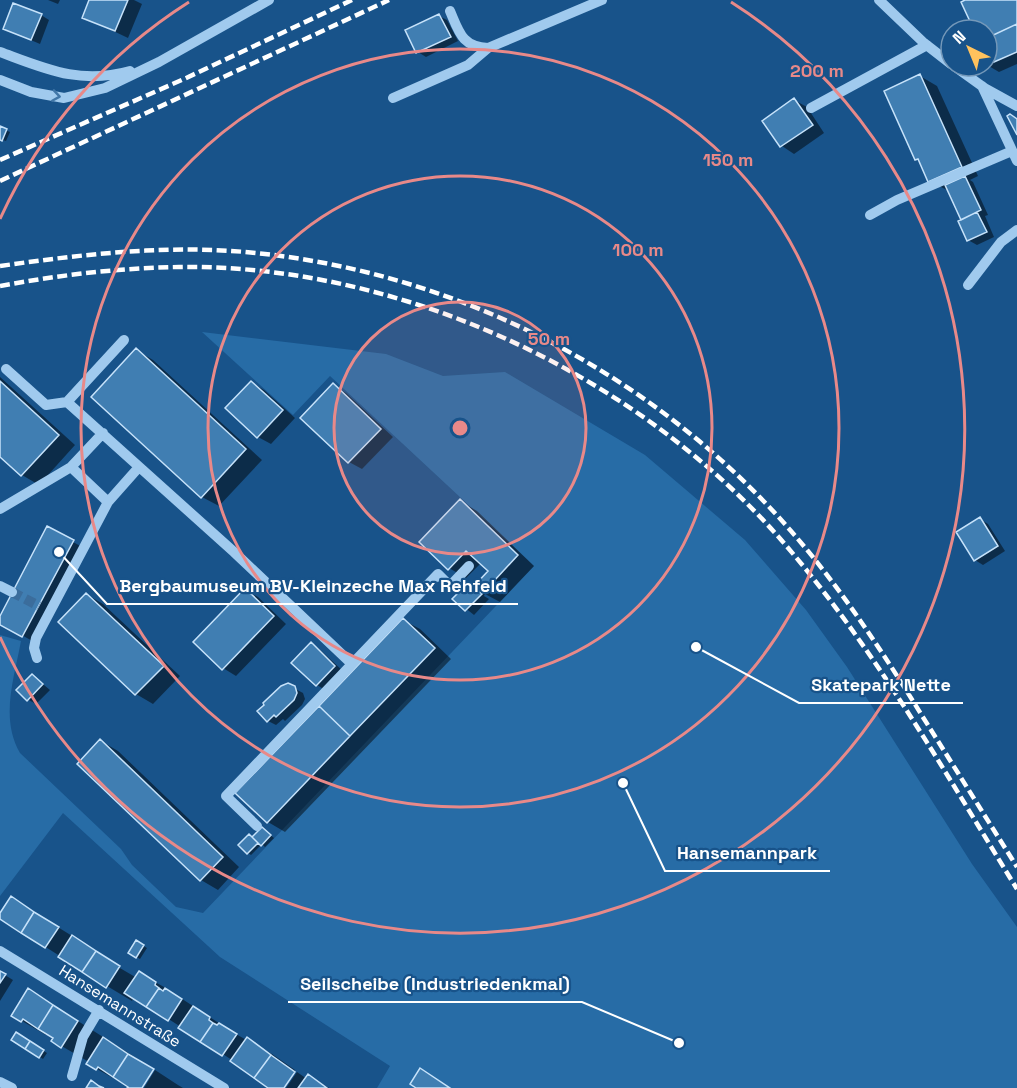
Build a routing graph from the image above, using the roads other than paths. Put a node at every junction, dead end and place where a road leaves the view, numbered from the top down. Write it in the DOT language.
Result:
graph roads {
  1 [pos="269,0"];
  2 [pos="602,0"];
  3 [pos="879,0"];
  4 [pos="450,11"];
  5 [pos="927,45"];
  6 [pos="488,48"];
  7 [pos="0,52"];
  8 [pos="939,54"];
  9 [pos="159,62"];
  10 [pos="971,78"];
  11 [pos="0,80"];
  12 [pos="982,86"];
  13 [pos="393,98"];
  14 [pos="1017,106"];
  15 [pos="811,108"];
  16 [pos="1015,156"];
  17 [pos="870,215"];
  18 [pos="1017,230"];
  19 [pos="968,285"];
  20 [pos="124,340"];
  21 [pos="6,369"];
  22 [pos="67,402"];
  23 [pos="103,433"];
  24 [pos="71,467"];
  25 [pos="140,467"];
  26 [pos="108,502"];
  27 [pos="0,509"];
  28 [pos="470,567"];
  29 [pos="0,586"];
  30 [pos="12,592"];
  31 [pos="39,606"];
  32 [pos="50,612"];
  33 [pos="37,658"];
  34 [pos="352,664"];
  35 [pos="257,826"];
  36 [pos="0,951"];
  37 [pos="99,1010"];
  38 [pos="72,1076"];
  39 [pos="0,1082"];
  40 [pos="12,1088"];
  41 [pos="224,1088"];
  1 -- 9 [label="street"];
  2 -- 6 [label="street"];
  3 -- 5 [label="street"];
  4 -- 6 [label="street"];
  5 -- 8 [label="street"];
  5 -- 15 [label="street"];
  6 -- 13 [label="street"];
  7 -- 9 [label="street"];
  11 -- 9 [label="street, one-way"];
  10 -- 12 [label="street"];
  12 -- 14 [label="street"];
  12 -- 16 [label="street"];
  16 -- 17 [label="street"];
  18 -- 19 [label="street"];
  20 -- 22 [label="street"];
  21 -- 22 [label="street"];
  22 -- 23 [label="street"];
  23 -- 24 [label="street"];
  23 -- 25 [label="street"];
  24 -- 26 [label="street"];
  24 -- 27 [label="street"];
  25 -- 26 [label="street"];
  25 -- 34 [label="street"];
  26 -- 32 [label="street"];
  28 -- 34 [label="street"];
  29 -- 30 [label="street"];
  31 -- 32 [label="street"];
  32 -- 33 [label="street"];
  34 -- 35 [label="street"];
  36 -- 37 [label="street, Hansemannstraße"];
  37 -- 38 [label="street"];
  37 -- 41 [label="street, Hansemannstraße"];
  39 -- 40 [label="street"];
}
